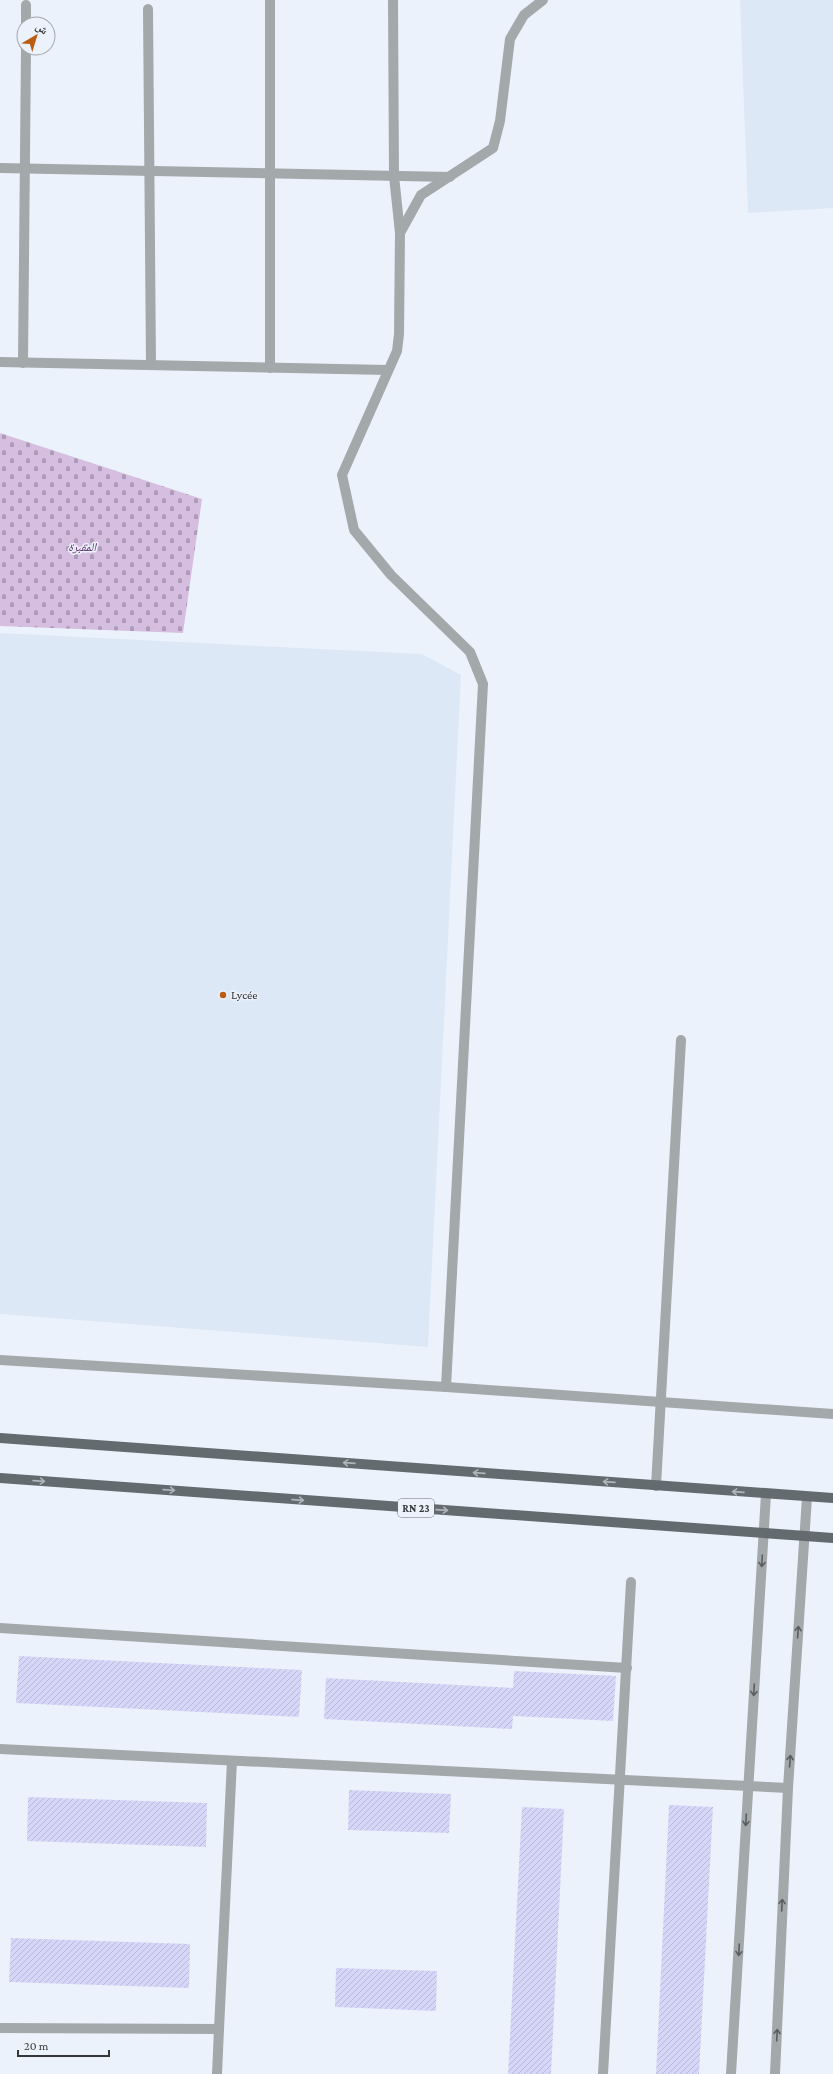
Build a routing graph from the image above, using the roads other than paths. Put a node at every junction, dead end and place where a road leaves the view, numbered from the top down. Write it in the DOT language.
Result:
graph roads {
  1 [pos="393,0"];
  2 [pos="543,0"];
  3 [pos="270,1"];
  4 [pos="26,5"];
  5 [pos="148,9"];
  6 [pos="26,16"];
  7 [pos="26,56"];
  8 [pos="0,168"];
  9 [pos="25,168"];
  10 [pos="149,171"];
  11 [pos="271,173"];
  12 [pos="394,176"];
  13 [pos="450,177"];
  14 [pos="400,233"];
  15 [pos="0,362"];
  16 [pos="23,363"];
  17 [pos="151,365"];
  18 [pos="270,368"];
  19 [pos="388,370"];
  20 [pos="681,1040"];
  21 [pos="0,1360"];
  22 [pos="446,1387"];
  23 [pos="661,1402"];
  24 [pos="833,1414"];
  25 [pos="0,1438"];
  26 [pos="0,1478"];
  27 [pos="656,1486"];
  28 [pos="766,1494"];
  29 [pos="807,1497"];
  30 [pos="833,1498"];
  31 [pos="763,1534"];
  32 [pos="805,1537"];
  33 [pos="833,1538"];
  34 [pos="631,1582"];
  35 [pos="0,1628"];
  36 [pos="627,1668"];
  37 [pos="0,1750"];
  38 [pos="232,1761"];
  39 [pos="620,1780"];
  40 [pos="748,1786"];
  41 [pos="788,1788"];
  42 [pos="0,2028"];
  43 [pos="219,2029"];
  44 [pos="217,2074"];
  45 [pos="603,2074"];
  46 [pos="732,2074"];
  47 [pos="775,2074"];
  1 -- 12 [label="street"];
  2 -- 13 [label="street"];
  3 -- 11 [label="street"];
  4 -- 6 [label="street"];
  5 -- 10 [label="street"];
  7 -- 9 [label="street"];
  8 -- 9 [label="street"];
  9 -- 10 [label="street"];
  9 -- 16 [label="street"];
  10 -- 11 [label="street"];
  10 -- 17 [label="street"];
  11 -- 12 [label="street"];
  11 -- 18 [label="street"];
  12 -- 13 [label="street"];
  12 -- 14 [label="street"];
  13 -- 14 [label="street"];
  14 -- 19 [label="street"];
  15 -- 16 [label="street"];
  16 -- 17 [label="street"];
  17 -- 18 [label="street"];
  18 -- 19 [label="street"];
  19 -- 22 [label="street"];
  20 -- 23 [label="street"];
  21 -- 22 [label="street"];
  22 -- 23 [label="street"];
  23 -- 24 [label="street"];
  23 -- 27 [label="street"];
  27 -- 25 [label="main road, one-way"];
  26 -- 31 [label="main road, RN 23, one-way"];
  28 -- 27 [label="main road, one-way"];
  28 -- 29 [label="main road"];
  28 -- 31 [label="street"];
  29 -- 30 [label="main road"];
  29 -- 32 [label="street"];
  31 -- 32 [label="main road, RN 23"];
  31 -- 40 [label="street, one-way"];
  32 -- 33 [label="main road, RN 23"];
  41 -- 32 [label="street, one-way"];
  34 -- 36 [label="street"];
  35 -- 36 [label="street"];
  36 -- 39 [label="street"];
  37 -- 38 [label="street"];
  38 -- 39 [label="street"];
  38 -- 43 [label="street"];
  39 -- 40 [label="street"];
  39 -- 45 [label="street"];
  40 -- 41 [label="street"];
  40 -- 46 [label="street, one-way"];
  47 -- 41 [label="street, one-way"];
  42 -- 43 [label="street"];
  43 -- 44 [label="street"];
}
